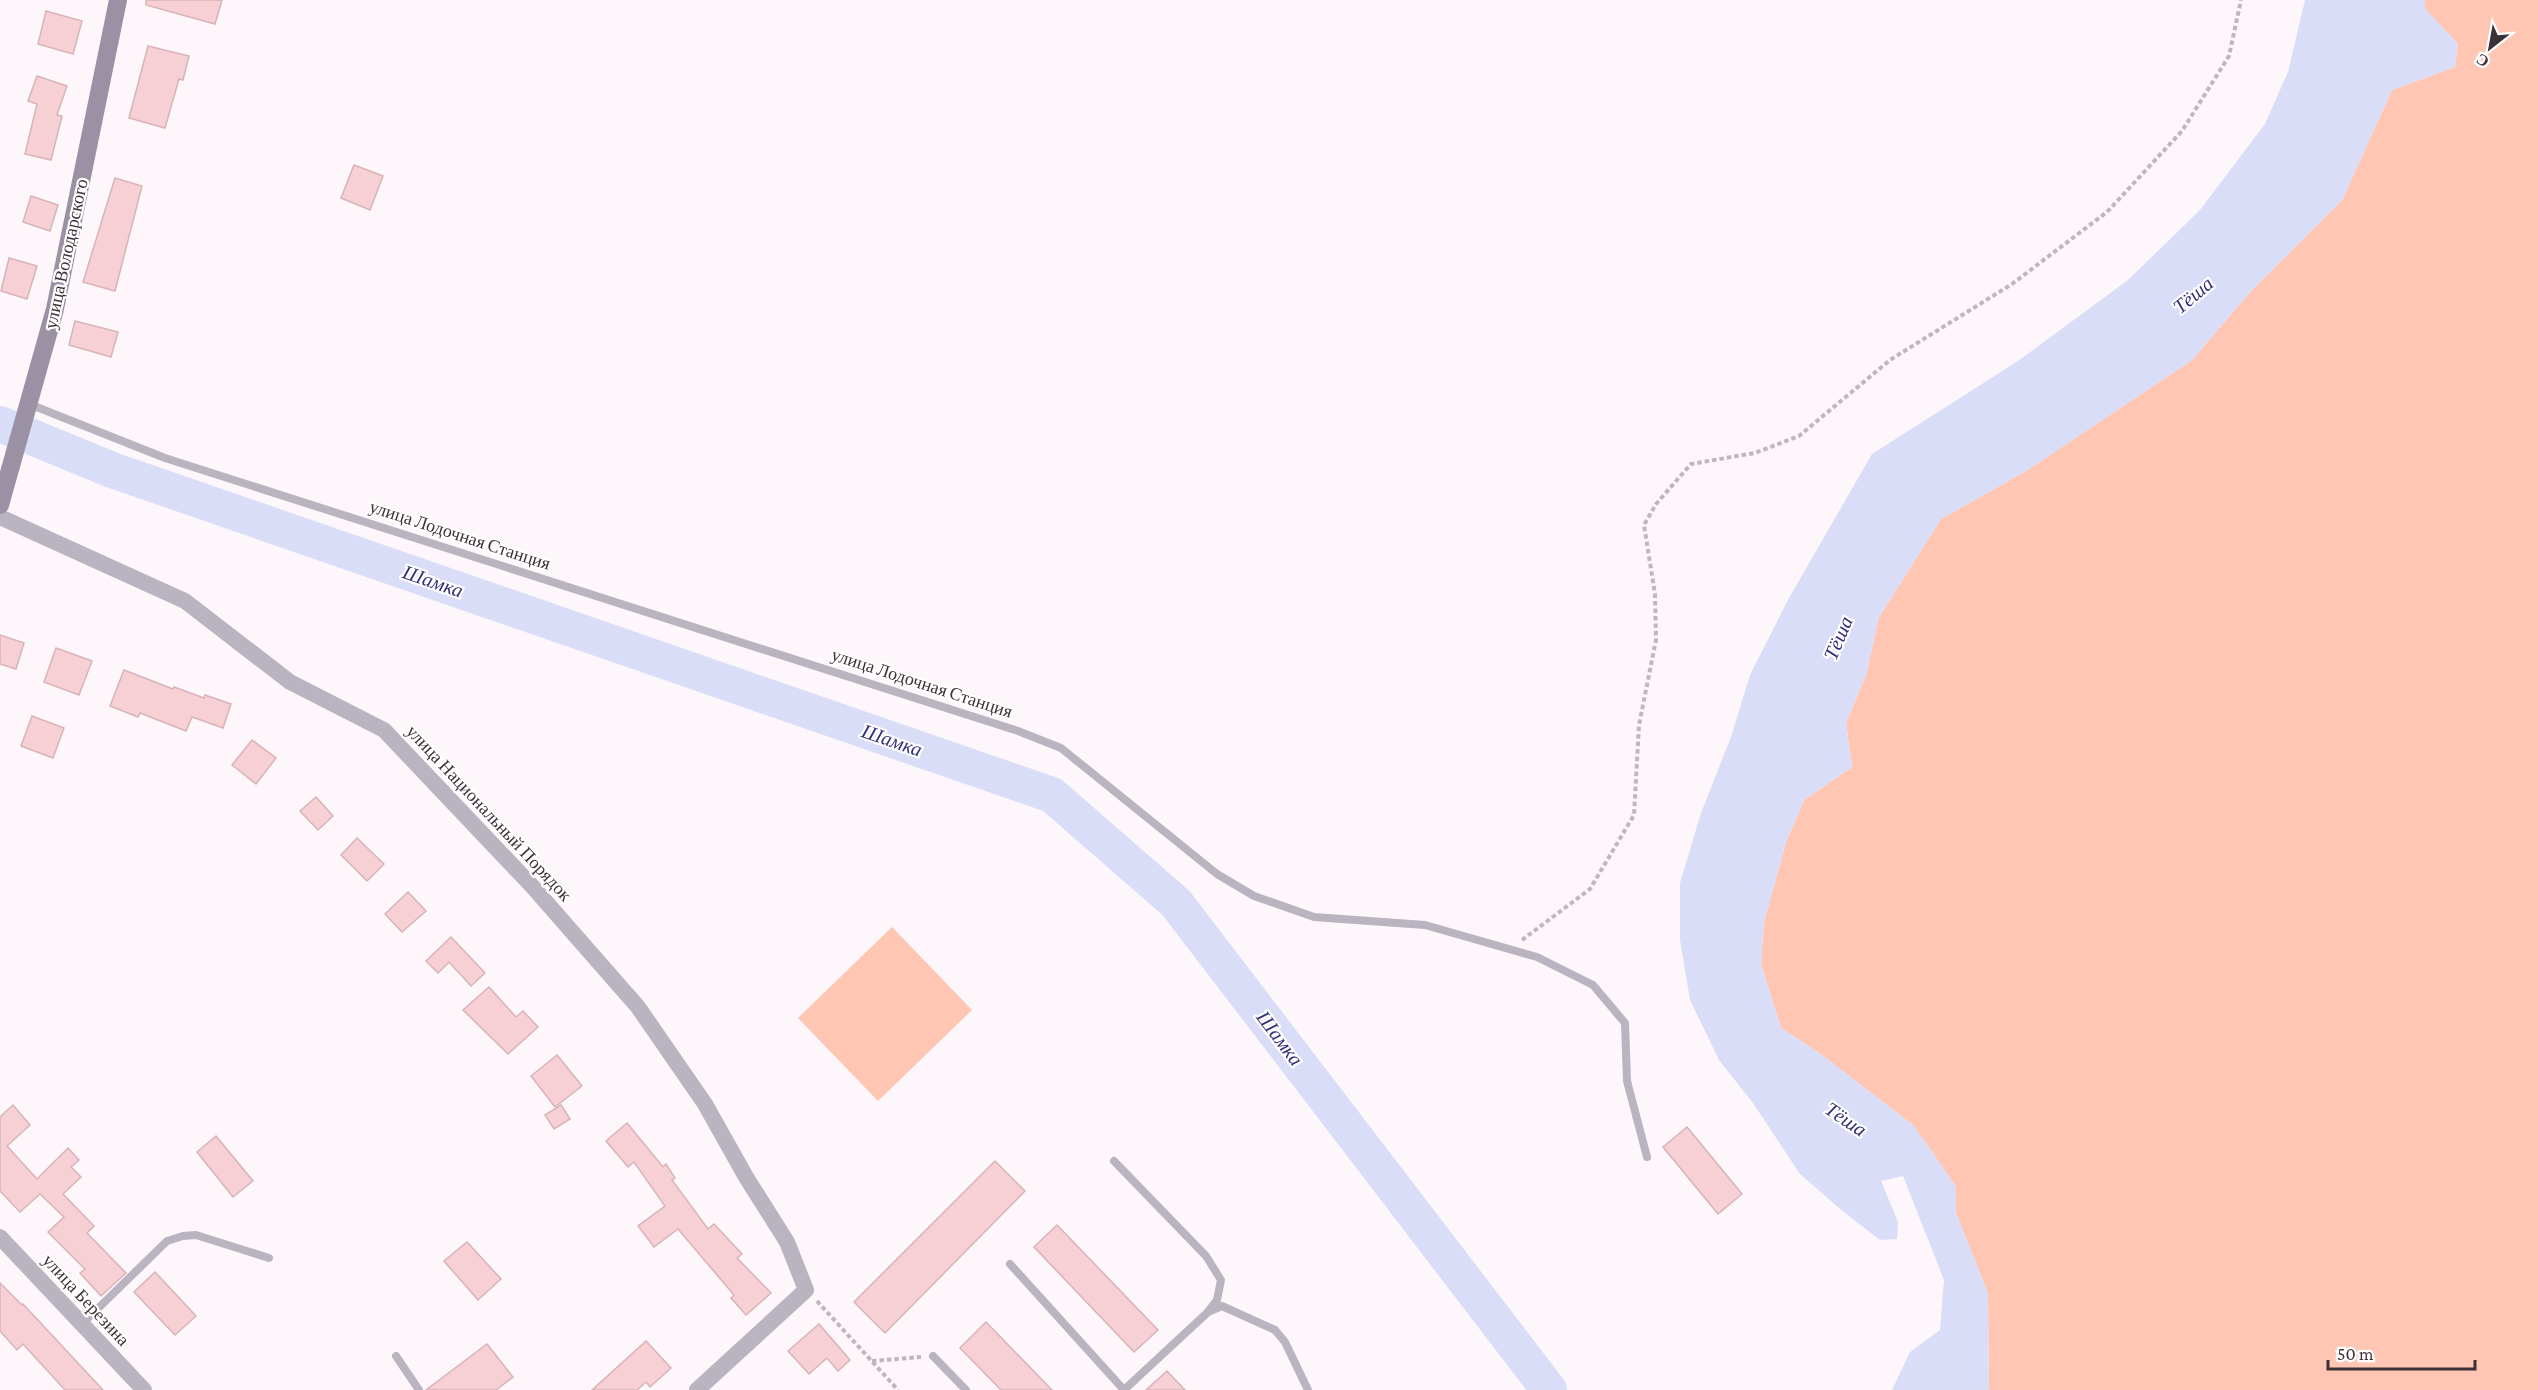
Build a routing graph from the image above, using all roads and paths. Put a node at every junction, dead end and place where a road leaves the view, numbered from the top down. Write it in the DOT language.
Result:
graph roads {
  1 [pos="118,0"];
  2 [pos="2241,0"];
  3 [pos="27,409"];
  4 [pos="0,505"];
  5 [pos="0,517"];
  6 [pos="1509,949"];
  7 [pos="1647,1157"];
  8 [pos="1114,1161"];
  9 [pos="0,1237"];
  10 [pos="268,1258"];
  11 [pos="1010,1264"];
  12 [pos="806,1290"];
  13 [pos="1208,1312"];
  14 [pos="82,1324"];
  15 [pos="396,1356"];
  16 [pos="933,1356"];
  17 [pos="871,1361"];
  18 [pos="144,1390"];
  19 [pos="419,1390"];
  20 [pos="697,1390"];
  21 [pos="898,1390"];
  22 [pos="966,1390"];
  23 [pos="1124,1390"];
  24 [pos="1308,1390"];
  1 -- 3 [label="main road, улица Володарского"];
  2 -- 6 [label="path"];
  3 -- 4 [label="main road, улица Володарского"];
  3 -- 6 [label="lane, улица Лодочная Станция"];
  5 -- 12 [label="street, улица Национальный Порядок"];
  6 -- 7 [label="lane, улица Лодочная Станция"];
  8 -- 13 [label="lane"];
  9 -- 14 [label="street, улица Березина"];
  10 -- 14 [label="lane"];
  11 -- 23 [label="lane"];
  12 -- 17 [label="path"];
  12 -- 20 [label="street"];
  13 -- 23 [label="lane"];
  13 -- 24 [label="lane"];
  14 -- 18 [label="street, улица Березина"];
  15 -- 19 [label="lane"];
  16 -- 17 [label="path"];
  16 -- 22 [label="lane"];
  17 -- 21 [label="path"];
}
